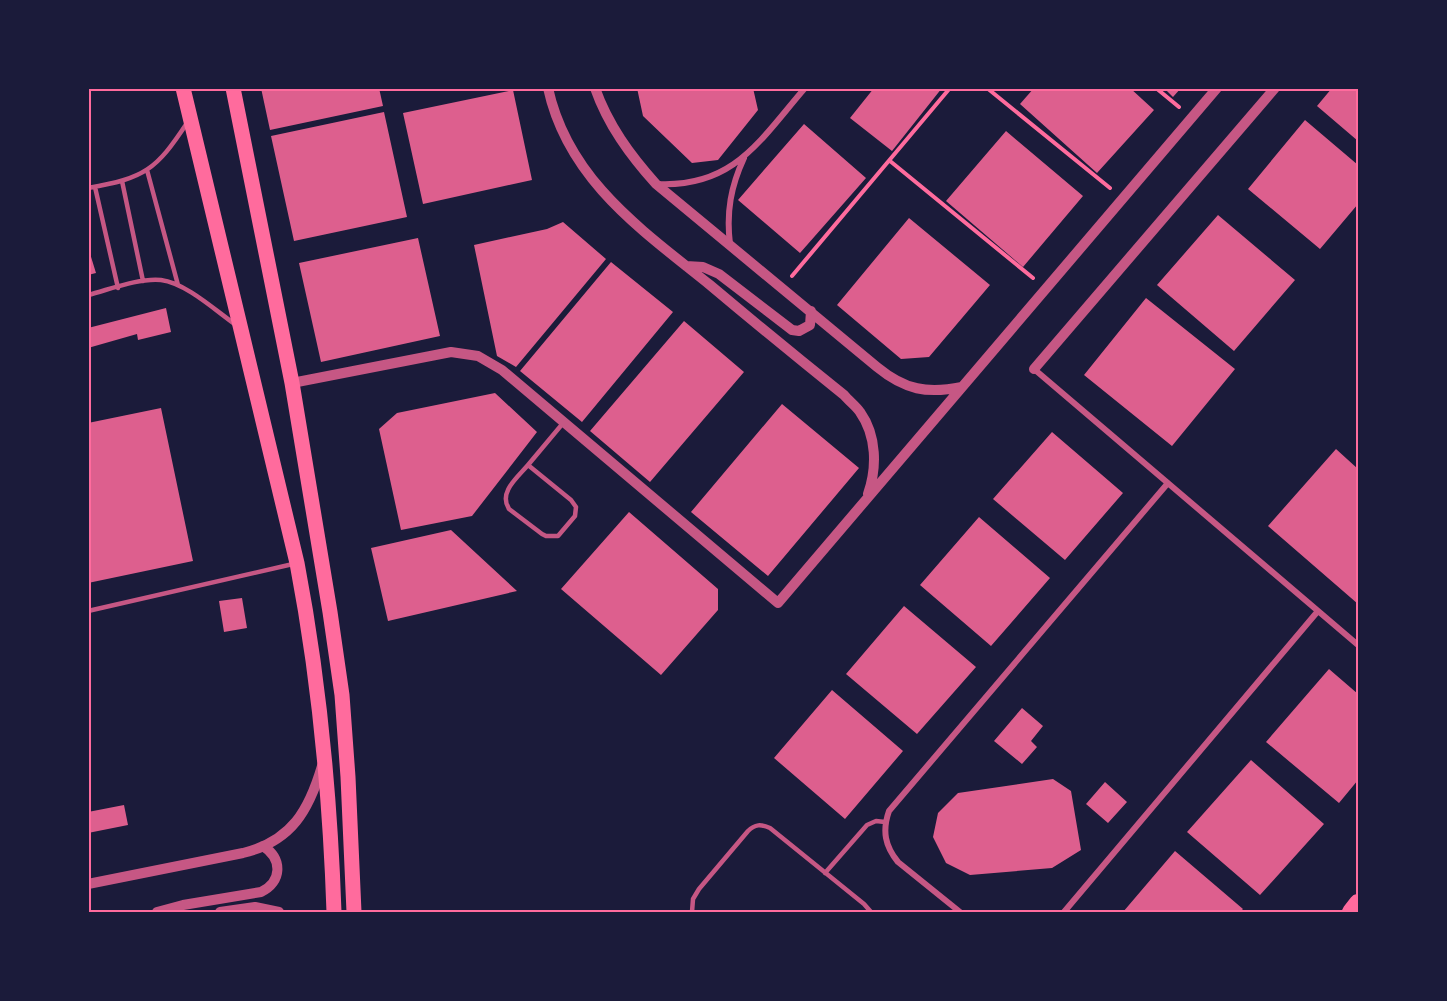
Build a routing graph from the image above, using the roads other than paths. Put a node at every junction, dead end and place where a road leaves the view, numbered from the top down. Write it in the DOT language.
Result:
graph roads {
  1 [pos="183,88"];
  2 [pos="233,88"];
  3 [pos="549,88"];
  4 [pos="595,88"];
  5 [pos="805,88"];
  6 [pos="1217,88"];
  7 [pos="1275,88"];
  8 [pos="190,118"];
  9 [pos="745,157"];
  10 [pos="147,170"];
  11 [pos="122,181"];
  12 [pos="656,184"];
  13 [pos="95,187"];
  14 [pos="88,188"];
  15 [pos="730,246"];
  16 [pos="686,266"];
  17 [pos="143,281"];
  18 [pos="178,285"];
  19 [pos="118,288"];
  20 [pos="88,295"];
  21 [pos="811,312"];
  22 [pos="240,327"];
  23 [pos="1034,369"];
  24 [pos="292,383"];
  25 [pos="962,387"];
  26 [pos="564,422"];
  27 [pos="528,465"];
  28 [pos="1168,483"];
  29 [pos="866,499"];
  30 [pos="297,563"];
  31 [pos="88,611"];
  32 [pos="1318,611"];
  33 [pos="1359,645"];
  34 [pos="325,757"];
  35 [pos="885,822"];
  36 [pos="263,846"];
  37 [pos="825,873"];
  38 [pos="88,884"];
  39 [pos="1359,903"];
  40 [pos="157,912"];
  41 [pos="220,912"];
  42 [pos="279,912"];
  43 [pos="334,912"];
  44 [pos="354,912"];
  45 [pos="692,912"];
  46 [pos="871,912"];
  47 [pos="960,912"];
  48 [pos="1064,912"];
  49 [pos="1351,912"];
  1 -- 8 [label="main road"];
  2 -- 24 [label="main road"];
  3 -- 16 [label="street"];
  4 -- 12 [label="street"];
  5 -- 9 [label="street"];
  6 -- 25 [label="street"];
  7 -- 23 [label="street"];
  8 -- 10 [label="lane"];
  8 -- 22 [label="main road"];
  9 -- 12 [label="street"];
  9 -- 15 [label="street"];
  10 -- 11 [label="lane"];
  10 -- 18 [label="lane"];
  11 -- 13 [label="lane"];
  11 -- 17 [label="lane"];
  12 -- 15 [label="street"];
  13 -- 14 [label="lane"];
  13 -- 19 [label="lane"];
  15 -- 21 [label="street"];
  16 -- 21 [label="street"];
  16 -- 29 [label="street"];
  17 -- 18 [label="lane"];
  17 -- 19 [label="lane"];
  18 -- 22 [label="lane"];
  19 -- 20 [label="lane"];
  21 -- 25 [label="street"];
  22 -- 30 [label="main road"];
  23 -- 28 [label="street"];
  24 -- 26 [label="street"];
  24 -- 44 [label="main road"];
  25 -- 29 [label="street"];
  26 -- 27 [label="lane"];
  26 -- 29 [label="street"];
  27 -- 27 [label="lane"];
  28 -- 32 [label="street"];
  28 -- 35 [label="street"];
  30 -- 31 [label="lane"];
  30 -- 34 [label="main road"];
  32 -- 33 [label="street"];
  32 -- 48 [label="street"];
  34 -- 36 [label="street"];
  34 -- 43 [label="main road"];
  35 -- 37 [label="lane"];
  35 -- 47 [label="street"];
  36 -- 38 [label="street"];
  36 -- 40 [label="street"];
  37 -- 45 [label="lane"];
  37 -- 46 [label="lane"];
  39 -- 49 [label="highway"];
  41 -- 42 [label="street"];
}
